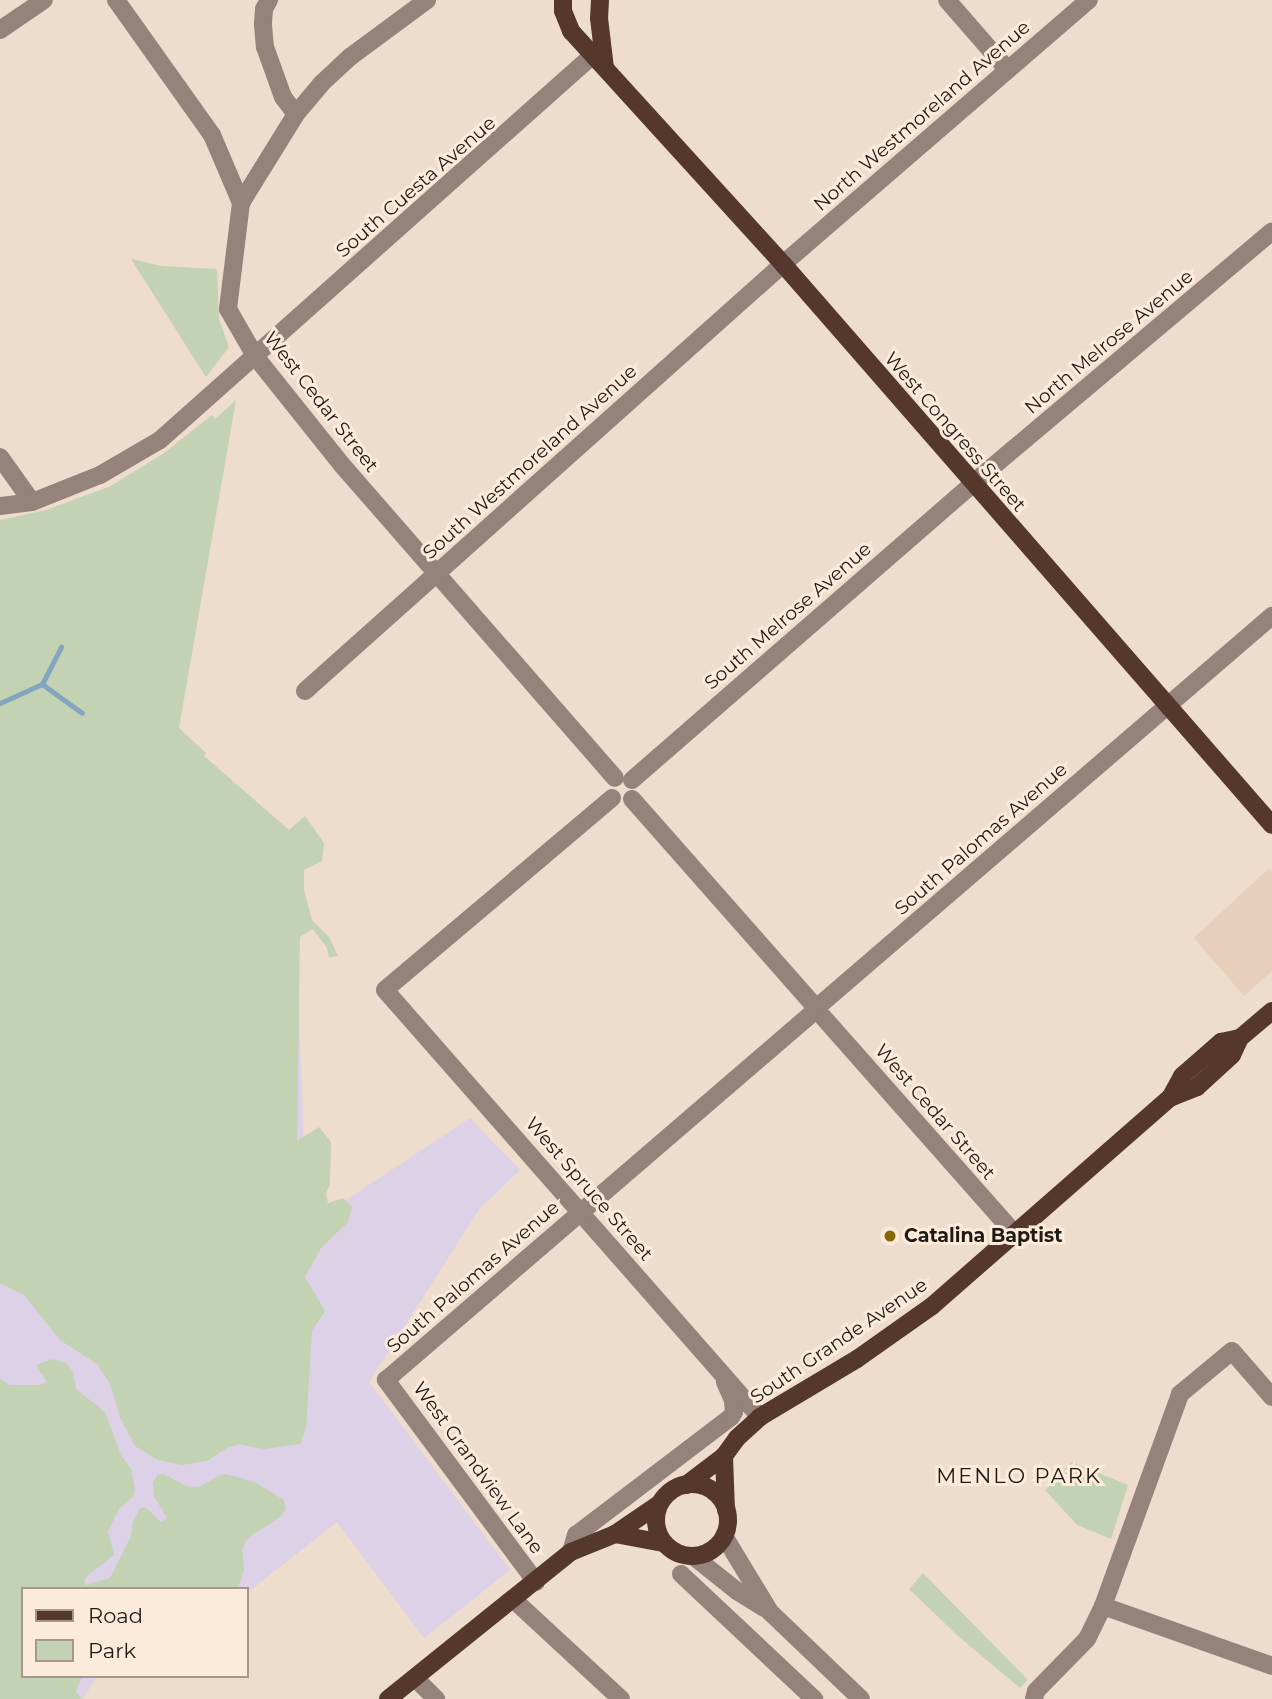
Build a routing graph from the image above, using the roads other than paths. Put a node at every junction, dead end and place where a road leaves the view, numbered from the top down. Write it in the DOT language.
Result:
graph roads {
  1 [pos="44,0"];
  2 [pos="116,0"];
  3 [pos="269,0"];
  4 [pos="427,0"];
  5 [pos="563,0"];
  6 [pos="600,0"];
  7 [pos="947,0"];
  8 [pos="1089,0"];
  9 [pos="0,30"];
  10 [pos="601,57"];
  11 [pos="1007,69"];
  12 [pos="296,114"];
  13 [pos="241,202"];
  14 [pos="1272,231"];
  15 [pos="783,264"];
  16 [pos="255,356"];
  17 [pos="0,457"];
  18 [pos="972,484"];
  19 [pos="32,502"];
  20 [pos="0,506"];
  21 [pos="436,573"];
  22 [pos="1272,616"];
  23 [pos="305,691"];
  24 [pos="1166,706"];
  25 [pos="626,786"];
  26 [pos="1272,825"];
  27 [pos="817,1009"];
  28 [pos="1272,1010"];
  29 [pos="581,1212"];
  30 [pos="1016,1235"];
  31 [pos="722,1373"];
  32 [pos="386,1380"];
  33 [pos="1272,1396"];
  34 [pos="760,1417"];
  35 [pos="724,1456"];
  36 [pos="686,1485"];
  37 [pos="659,1504"];
  38 [pos="726,1510"];
  39 [pos="615,1534"];
  40 [pos="724,1536"];
  41 [pos="664,1543"];
  42 [pos="571,1552"];
  43 [pos="693,1556"];
  44 [pos="681,1574"];
  45 [pos="536,1582"];
  46 [pos="514,1600"];
  47 [pos="1103,1606"];
  48 [pos="774,1616"];
  49 [pos="755,1644"];
  50 [pos="1272,1665"];
  51 [pos="415,1678"];
  52 [pos="388,1699"];
  53 [pos="436,1699"];
  54 [pos="621,1699"];
  55 [pos="814,1699"];
  56 [pos="861,1699"];
  57 [pos="1034,1699"];
  1 -- 9 [label="street"];
  2 -- 13 [label="street"];
  3 -- 12 [label="street"];
  4 -- 12 [label="street"];
  5 -- 10 [label="main road, West Congress Street"];
  6 -- 10 [label="main road"];
  7 -- 11 [label="street"];
  8 -- 11 [label="street, North Westmoreland Avenue"];
  10 -- 15 [label="main road, West Congress Street"];
  10 -- 16 [label="street, South Cuesta Avenue"];
  11 -- 15 [label="street, North Westmoreland Avenue"];
  12 -- 13 [label="street"];
  13 -- 16 [label="street, West Cedar Street"];
  14 -- 18 [label="street, North Melrose Avenue"];
  15 -- 18 [label="main road, West Congress Street"];
  15 -- 21 [label="street, South Westmoreland Avenue"];
  16 -- 19 [label="street, South Cuesta Avenue"];
  16 -- 21 [label="street, West Cedar Street"];
  17 -- 19 [label="street"];
  18 -- 24 [label="main road, West Congress Street"];
  18 -- 25 [label="street, South Melrose Avenue"];
  19 -- 20 [label="street, South Cuesta Avenue"];
  21 -- 23 [label="street, South Westmoreland Avenue"];
  21 -- 25 [label="street, West Cedar Street"];
  22 -- 24 [label="street, South Palomas Avenue"];
  24 -- 26 [label="main road, West Congress Street"];
  24 -- 27 [label="street, South Palomas Avenue"];
  25 -- 27 [label="street, West Cedar Street"];
  25 -- 29 [label="street, West Spruce Street"];
  27 -- 29 [label="street, South Palomas Avenue"];
  27 -- 30 [label="street, West Cedar Street"];
  28 -- 30 [label="main road, South Grande Avenue"];
  29 -- 31 [label="street, West Spruce Street"];
  29 -- 32 [label="street, South Palomas Avenue"];
  30 -- 34 [label="main road, South Grande Avenue"];
  31 -- 34 [label="street, West Spruce Street"];
  31 -- 42 [label="street"];
  32 -- 45 [label="street, West Grandview Lane"];
  33 -- 47 [label="street"];
  34 -- 35 [label="main road, South Grande Avenue"];
  35 -- 36 [label="main road, South Grande Avenue"];
  35 -- 38 [label="main road"];
  36 -- 37 [label="main road"];
  36 -- 38 [label="main road"];
  37 -- 39 [label="main road"];
  37 -- 41 [label="main road"];
  38 -- 40 [label="main road"];
  39 -- 41 [label="main road"];
  39 -- 42 [label="main road"];
  40 -- 43 [label="main road"];
  40 -- 48 [label="street"];
  41 -- 43 [label="main road"];
  42 -- 45 [label="main road"];
  43 -- 48 [label="street"];
  44 -- 49 [label="street"];
  45 -- 46 [label="main road"];
  46 -- 51 [label="main road"];
  46 -- 54 [label="street"];
  47 -- 50 [label="street"];
  47 -- 57 [label="street"];
  48 -- 49 [label="street"];
  48 -- 56 [label="street"];
  49 -- 55 [label="street"];
  51 -- 52 [label="main road"];
  51 -- 53 [label="street"];
}
